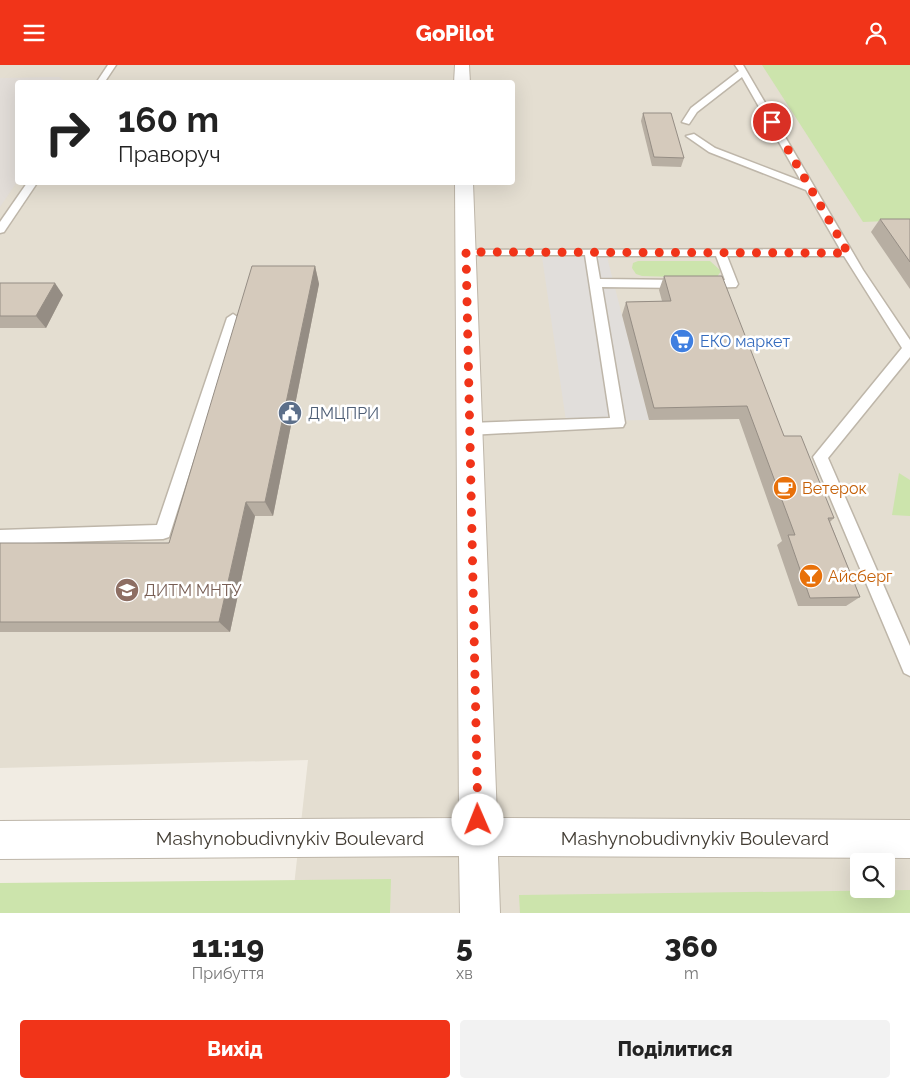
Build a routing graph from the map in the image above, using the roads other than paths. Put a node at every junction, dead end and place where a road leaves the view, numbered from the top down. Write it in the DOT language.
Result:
graph roads {
  1 [pos="112,65"];
  2 [pos="462,65"];
  3 [pos="741,69"];
  4 [pos="102,80"];
  5 [pos="462,80"];
  6 [pos="686,122"];
  7 [pos="691,136"];
  8 [pos="31,185"];
  9 [pos="464,185"];
  10 [pos="810,189"];
  11 [pos="0,230"];
  12 [pos="466,252"];
  13 [pos="590,252"];
  14 [pos="720,253"];
  15 [pos="848,253"];
  16 [pos="596,283"];
  17 [pos="233,318"];
  18 [pos="909,350"];
  19 [pos="469,429"];
  20 [pos="0,537"];
  21 [pos="910,667"];
  22 [pos="478,837"];
  23 [pos="910,839"];
  24 [pos="0,840"];
  25 [pos="480,913"];
  1 -- 4 [label="lane"];
  2 -- 5 [label="street"];
  3 -- 6 [label="lane"];
  3 -- 10 [label="lane"];
  7 -- 10 [label="lane"];
  8 -- 11 [label="lane"];
  9 -- 12 [label="street"];
  10 -- 15 [label="lane"];
  12 -- 13 [label="lane"];
  12 -- 19 [label="street"];
  13 -- 14 [label="lane"];
  13 -- 16 [label="lane"];
  14 -- 15 [label="lane"];
  14 -- 16 [label="lane"];
  15 -- 18 [label="lane"];
  16 -- 19 [label="lane"];
  17 -- 20 [label="lane"];
  18 -- 21 [label="lane"];
  19 -- 22 [label="street"];
  22 -- 23 [label="street, Mashynobudivnykiv Boulevard"];
  22 -- 24 [label="street, Mashynobudivnykiv Boulevard"];
  22 -- 25 [label="street"];
}
